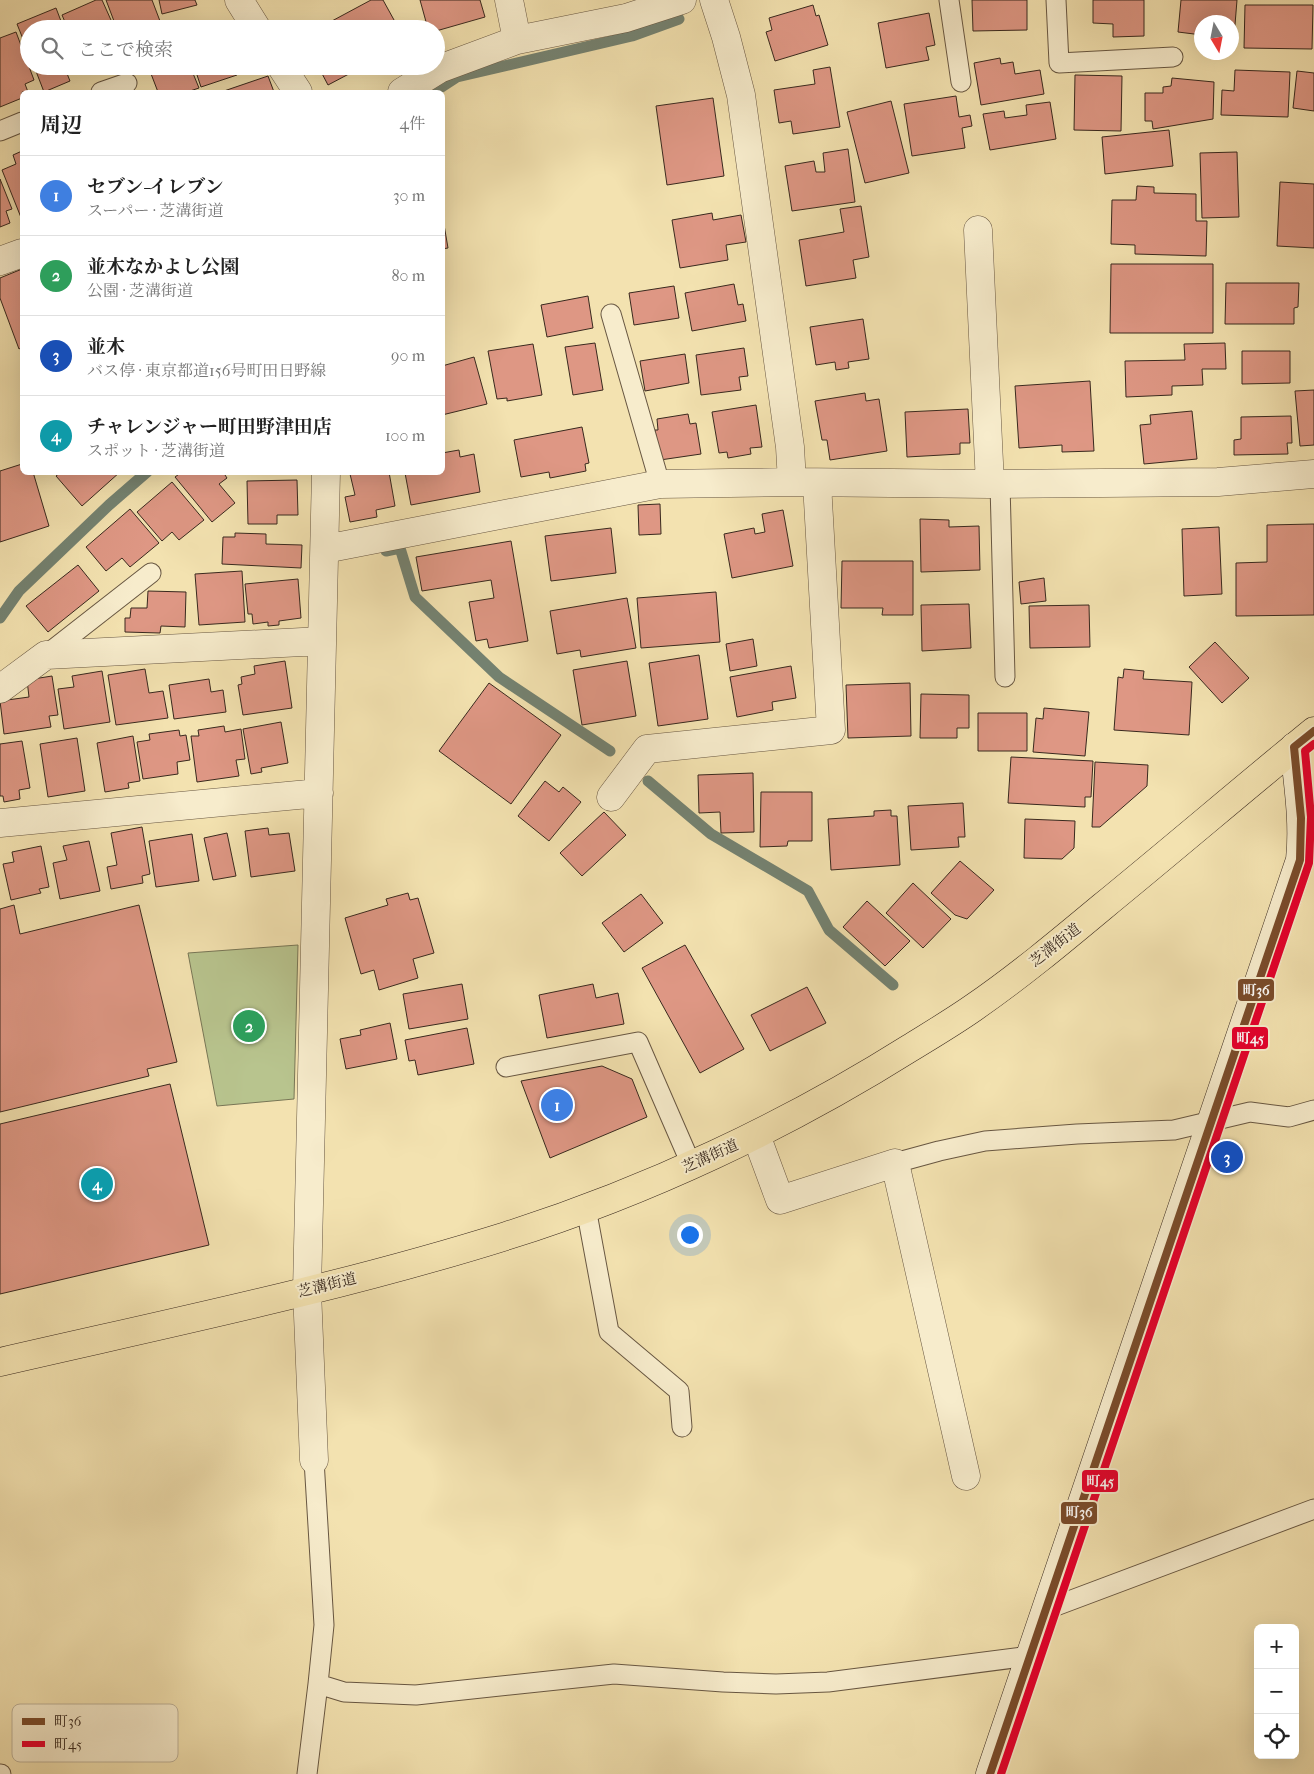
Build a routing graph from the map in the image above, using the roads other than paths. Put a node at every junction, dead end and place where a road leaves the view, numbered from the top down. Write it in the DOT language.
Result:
graph roads {
  1 [pos="238,0"];
  2 [pos="509,0"];
  3 [pos="682,0"];
  4 [pos="714,0"];
  5 [pos="949,0"];
  6 [pos="1056,0"];
  7 [pos="251,20"];
  8 [pos="517,40"];
  9 [pos="1173,57"];
  10 [pos="445,67"];
  11 [pos="287,75"];
  12 [pos="430,75"];
  13 [pos="961,82"];
  14 [pos="127,83"];
  15 [pos="108,90"];
  16 [pos="297,90"];
  17 [pos="405,90"];
  18 [pos="20,123"];
  19 [pos="0,131"];
  20 [pos="978,230"];
  21 [pos="20,254"];
  22 [pos="0,261"];
  23 [pos="611,314"];
  24 [pos="1314,474"];
  25 [pos="326,475"];
  26 [pos="805,482"];
  27 [pos="660,484"];
  28 [pos="995,484"];
  29 [pos="325,549"];
  30 [pos="151,573"];
  31 [pos="322,642"];
  32 [pos="46,655"];
  33 [pos="1005,677"];
  34 [pos="0,689"];
  35 [pos="1304,739"];
  36 [pos="319,793"];
  37 [pos="612,796"];
  38 [pos="0,823"];
  39 [pos="1308,841"];
  40 [pos="506,1067"];
  41 [pos="1314,1110"];
  42 [pos="1212,1121"];
  43 [pos="756,1135"];
  44 [pos="895,1163"];
  45 [pos="691,1164"];
  46 [pos="586,1208"];
  47 [pos="307,1291"];
  48 [pos="0,1362"];
  49 [pos="682,1428"];
  50 [pos="314,1460"];
  51 [pos="966,1476"];
  52 [pos="1314,1510"];
  53 [pos="1045,1610"];
  54 [pos="1030,1656"];
  55 [pos="318,1684"];
  56 [pos="307,1774"];
  57 [pos="990,1774"];
  1 -- 7 [label="street"];
  2 -- 8 [label="street"];
  3 -- 8 [label="street"];
  4 -- 26 [label="street"];
  5 -- 13 [label="lane"];
  6 -- 9 [label="lane"];
  8 -- 10 [label="street"];
  11 -- 16 [label="street"];
  12 -- 17 [label="street"];
  14 -- 15 [label="lane"];
  18 -- 19 [label="lane"];
  20 -- 28 [label="street"];
  21 -- 22 [label="street"];
  23 -- 27 [label="lane"];
  24 -- 28 [label="street"];
  25 -- 29 [label="street"];
  26 -- 27 [label="street"];
  26 -- 28 [label="street"];
  26 -- 37 [label="street"];
  27 -- 29 [label="street"];
  28 -- 33 [label="lane"];
  29 -- 31 [label="street"];
  30 -- 32 [label="lane"];
  31 -- 32 [label="street"];
  31 -- 36 [label="street"];
  32 -- 34 [label="street"];
  35 -- 39 [label="street"];
  35 -- 43 [label="main road, 芝溝街道"];
  36 -- 38 [label="street"];
  36 -- 47 [label="street"];
  39 -- 42 [label="street"];
  40 -- 45 [label="lane"];
  41 -- 42 [label="lane"];
  42 -- 44 [label="lane"];
  42 -- 53 [label="street"];
  43 -- 44 [label="street"];
  43 -- 45 [label="main road, 芝溝街道"];
  44 -- 51 [label="street"];
  45 -- 46 [label="main road, 芝溝街道"];
  46 -- 47 [label="main road, 芝溝街道"];
  46 -- 49 [label="lane"];
  47 -- 48 [label="main road, 芝溝街道"];
  47 -- 50 [label="street"];
  50 -- 55 [label="lane"];
  52 -- 53 [label="lane"];
  53 -- 54 [label="street"];
  54 -- 55 [label="lane"];
  54 -- 57 [label="street"];
  55 -- 56 [label="lane"];
}
